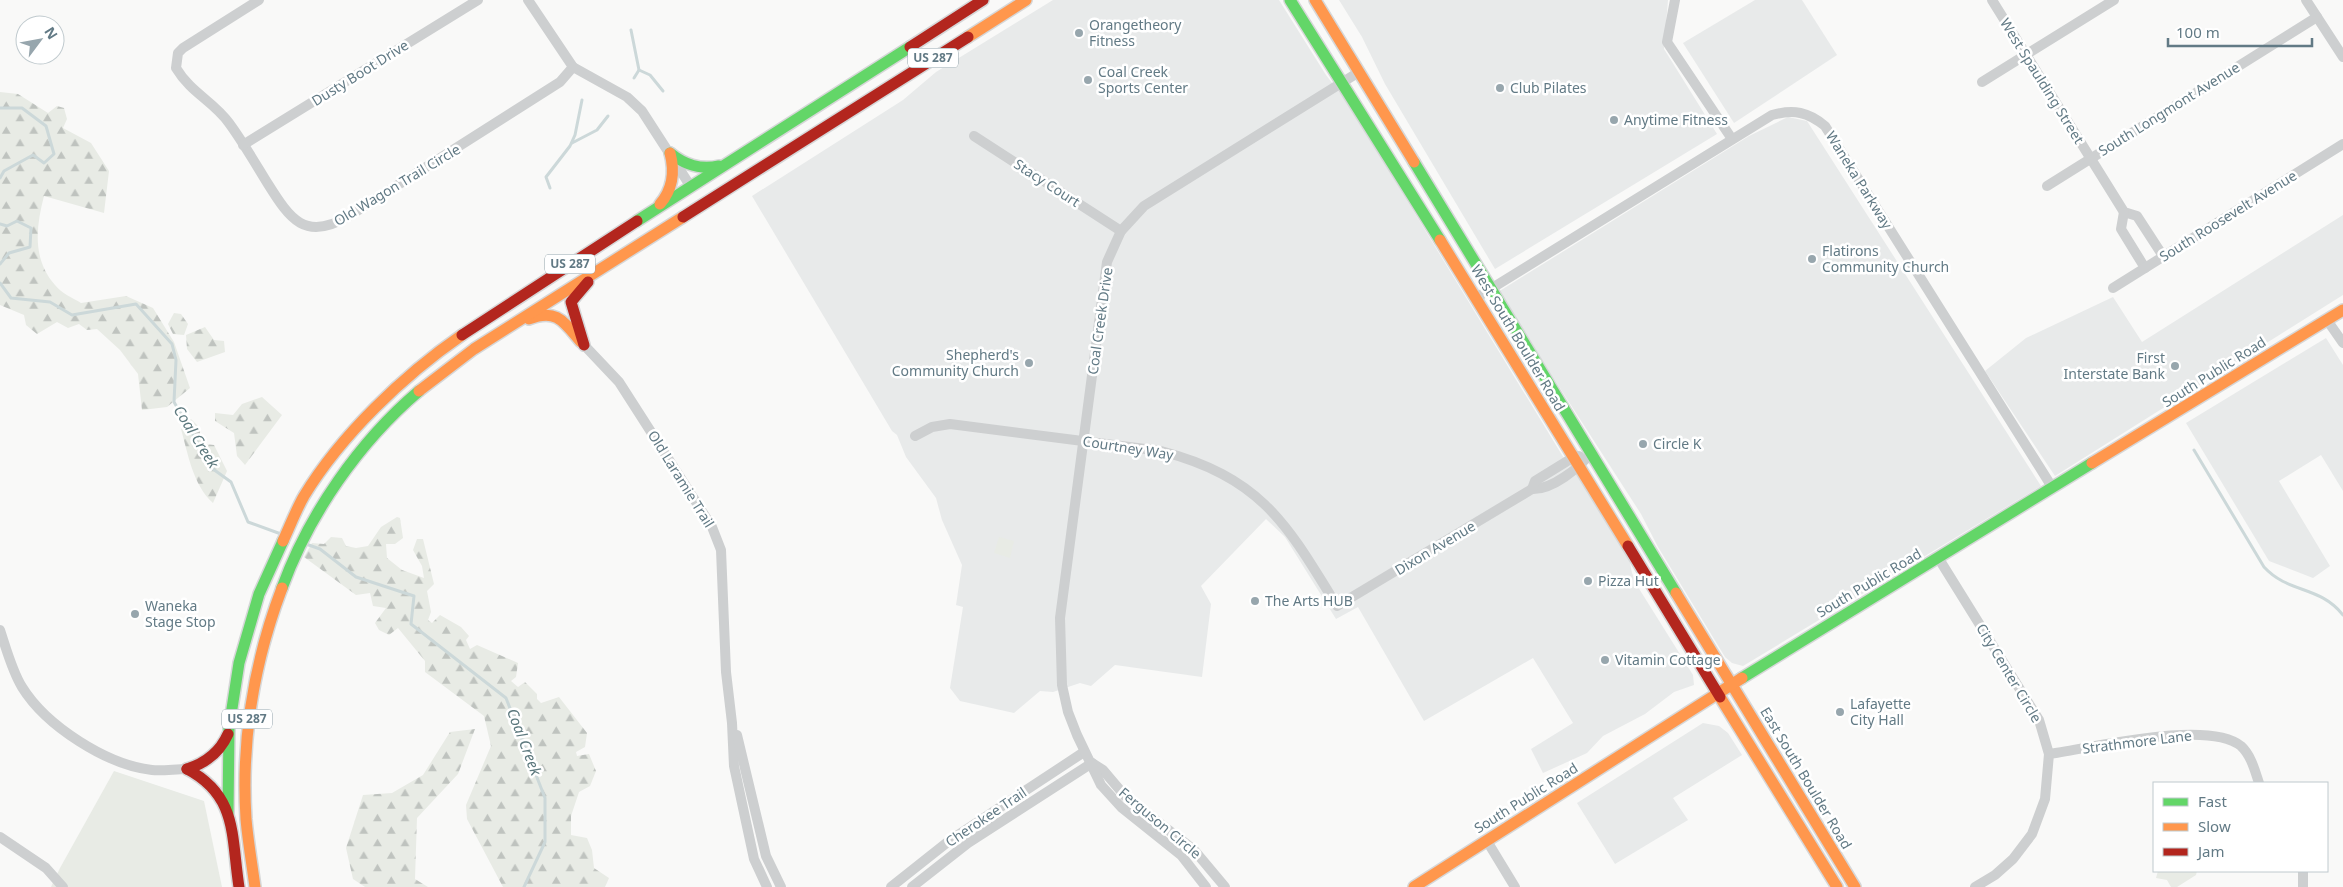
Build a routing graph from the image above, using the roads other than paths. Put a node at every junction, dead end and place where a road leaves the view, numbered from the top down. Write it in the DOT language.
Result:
graph roads {
  1 [pos="259,0"];
  2 [pos="478,0"];
  3 [pos="528,0"];
  4 [pos="983,0"];
  5 [pos="1026,0"];
  6 [pos="1290,0"];
  7 [pos="1315,0"];
  8 [pos="1675,0"];
  9 [pos="1992,0"];
  10 [pos="2114,0"];
  11 [pos="2306,0"];
  12 [pos="2317,16"];
  13 [pos="2026,55"];
  14 [pos="2343,57"];
  15 [pos="572,67"];
  16 [pos="1359,72"];
  17 [pos="1343,82"];
  18 [pos="1982,82"];
  19 [pos="974,136"];
  20 [pos="1732,139"];
  21 [pos="2343,144"];
  22 [pos="243,145"];
  23 [pos="670,153"];
  24 [pos="2090,158"];
  25 [pos="725,164"];
  26 [pos="2047,186"];
  27 [pos="691,187"];
  28 [pos="655,209"];
  29 [pos="2124,212"];
  30 [pos="674,221"];
  31 [pos="1121,231"];
  32 [pos="2163,256"];
  33 [pos="600,268"];
  34 [pos="2144,268"];
  35 [pos="1492,288"];
  36 [pos="2113,288"];
  37 [pos="1476,298"];
  38 [pos="2343,310"];
  39 [pos="2328,320"];
  40 [pos="516,322"];
  41 [pos="2343,343"];
  42 [pos="584,345"];
  43 [pos="915,436"];
  44 [pos="1083,440"];
  45 [pos="1591,453"];
  46 [pos="1577,462"];
  47 [pos="2052,487"];
  48 [pos="1939,559"];
  49 [pos="1067,580"];
  50 [pos="1337,606"];
  51 [pos="1,636"];
  52 [pos="1732,685"];
  53 [pos="1720,693"];
  54 [pos="732,723"];
  55 [pos="229,728"];
  56 [pos="1084,752"];
  57 [pos="2049,754"];
  58 [pos="1092,763"];
  59 [pos="187,769"];
  60 [pos="2259,782"];
  61 [pos="228,814"];
  62 [pos="0,837"];
  63 [pos="1487,840"];
  64 [pos="2303,872"];
  65 [pos="1980,886"];
  66 [pos="63,887"];
  67 [pos="239,887"];
  68 [pos="255,887"];
  69 [pos="768,887"];
  70 [pos="781,887"];
  71 [pos="890,887"];
  72 [pos="912,887"];
  73 [pos="1206,887"];
  74 [pos="1225,887"];
  75 [pos="1414,887"];
  76 [pos="1515,887"];
  77 [pos="1837,887"];
  78 [pos="1854,887"];
  79 [pos="2303,887"];
  1 -- 22 [label="street, Old Wagon Trail Circle"];
  2 -- 22 [label="street, Dusty Boot Drive"];
  3 -- 15 [label="street"];
  4 -- 25 [label="main road, US 287"];
  5 -- 30 [label="main road, US 287"];
  6 -- 17 [label="main road, West South Boulder Road"];
  7 -- 16 [label="main road, West South Boulder Road"];
  8 -- 20 [label="street"];
  9 -- 13 [label="street, West Spaulding Street"];
  10 -- 13 [label="street"];
  11 -- 12 [label="street"];
  12 -- 14 [label="street"];
  12 -- 24 [label="street, South Longmont Avenue"];
  13 -- 18 [label="street"];
  13 -- 24 [label="street, West Spaulding Street"];
  15 -- 22 [label="street, Old Wagon Trail Circle"];
  15 -- 23 [label="street"];
  16 -- 17 [label="street, Coal Creek Drive"];
  16 -- 35 [label="main road, West South Boulder Road"];
  17 -- 31 [label="street, Coal Creek Drive"];
  17 -- 37 [label="main road, West South Boulder Road"];
  19 -- 31 [label="street, Stacy Court"];
  20 -- 35 [label="street, Waneka Parkway"];
  20 -- 47 [label="street, Waneka Parkway"];
  21 -- 32 [label="street, South Roosevelt Avenue"];
  23 -- 25 [label="main road"];
  23 -- 27 [label="street"];
  23 -- 28 [label="main road"];
  24 -- 26 [label="street, South Longmont Avenue"];
  24 -- 29 [label="street, West Spaulding Street"];
  25 -- 27 [label="main road, US 287"];
  27 -- 28 [label="main road, US 287"];
  27 -- 30 [label="main road"];
  28 -- 55 [label="main road, US 287"];
  29 -- 32 [label="street, West Spaulding Street"];
  29 -- 34 [label="street, West Spaulding Street"];
  30 -- 33 [label="main road, US 287"];
  31 -- 44 [label="street, Coal Creek Drive"];
  32 -- 34 [label="street, South Roosevelt Avenue"];
  33 -- 40 [label="main road, US 287"];
  33 -- 42 [label="main road"];
  34 -- 36 [label="street, South Roosevelt Avenue"];
  35 -- 37 [label="street, Waneka Parkway"];
  35 -- 45 [label="main road, West South Boulder Road"];
  37 -- 46 [label="main road, West South Boulder Road"];
  38 -- 39 [label="main road, South Public Road"];
  39 -- 41 [label="street"];
  39 -- 47 [label="main road, South Public Road"];
  40 -- 42 [label="main road"];
  40 -- 68 [label="main road, US 287"];
  42 -- 54 [label="street, Old Laramie Trail"];
  43 -- 44 [label="street, Courtney Way"];
  44 -- 49 [label="street, Coal Creek Drive"];
  44 -- 50 [label="street, Courtney Way"];
  45 -- 46 [label="street, Dixon Avenue"];
  45 -- 52 [label="main road, West South Boulder Road"];
  46 -- 50 [label="street, Dixon Avenue"];
  46 -- 53 [label="main road, West South Boulder Road"];
  47 -- 48 [label="main road, South Public Road"];
  48 -- 52 [label="main road, South Public Road"];
  48 -- 57 [label="street, City Center Circle"];
  49 -- 56 [label="street, Ferguson Circle"];
  51 -- 59 [label="street"];
  52 -- 53 [label="main road, South Public Road"];
  52 -- 78 [label="main road, East South Boulder Road"];
  53 -- 63 [label="main road, South Public Road"];
  53 -- 77 [label="main road"];
  54 -- 69 [label="street, Old Laramie Trail"];
  54 -- 70 [label="street, Old Laramie Trail"];
  55 -- 59 [label="main road"];
  55 -- 61 [label="main road, US 287"];
  56 -- 58 [label="street, Ferguson Circle"];
  56 -- 71 [label="street, Cherokee Trail"];
  57 -- 60 [label="street, Strathmore Lane"];
  57 -- 65 [label="street, City Center Circle"];
  58 -- 72 [label="street, Cherokee Trail"];
  58 -- 73 [label="street, Ferguson Circle"];
  58 -- 74 [label="street, Ferguson Circle"];
  59 -- 61 [label="main road"];
  61 -- 67 [label="main road, US 287"];
  62 -- 66 [label="street"];
  63 -- 75 [label="main road, South Public Road"];
  63 -- 76 [label="street"];
  64 -- 79 [label="street"];
}
